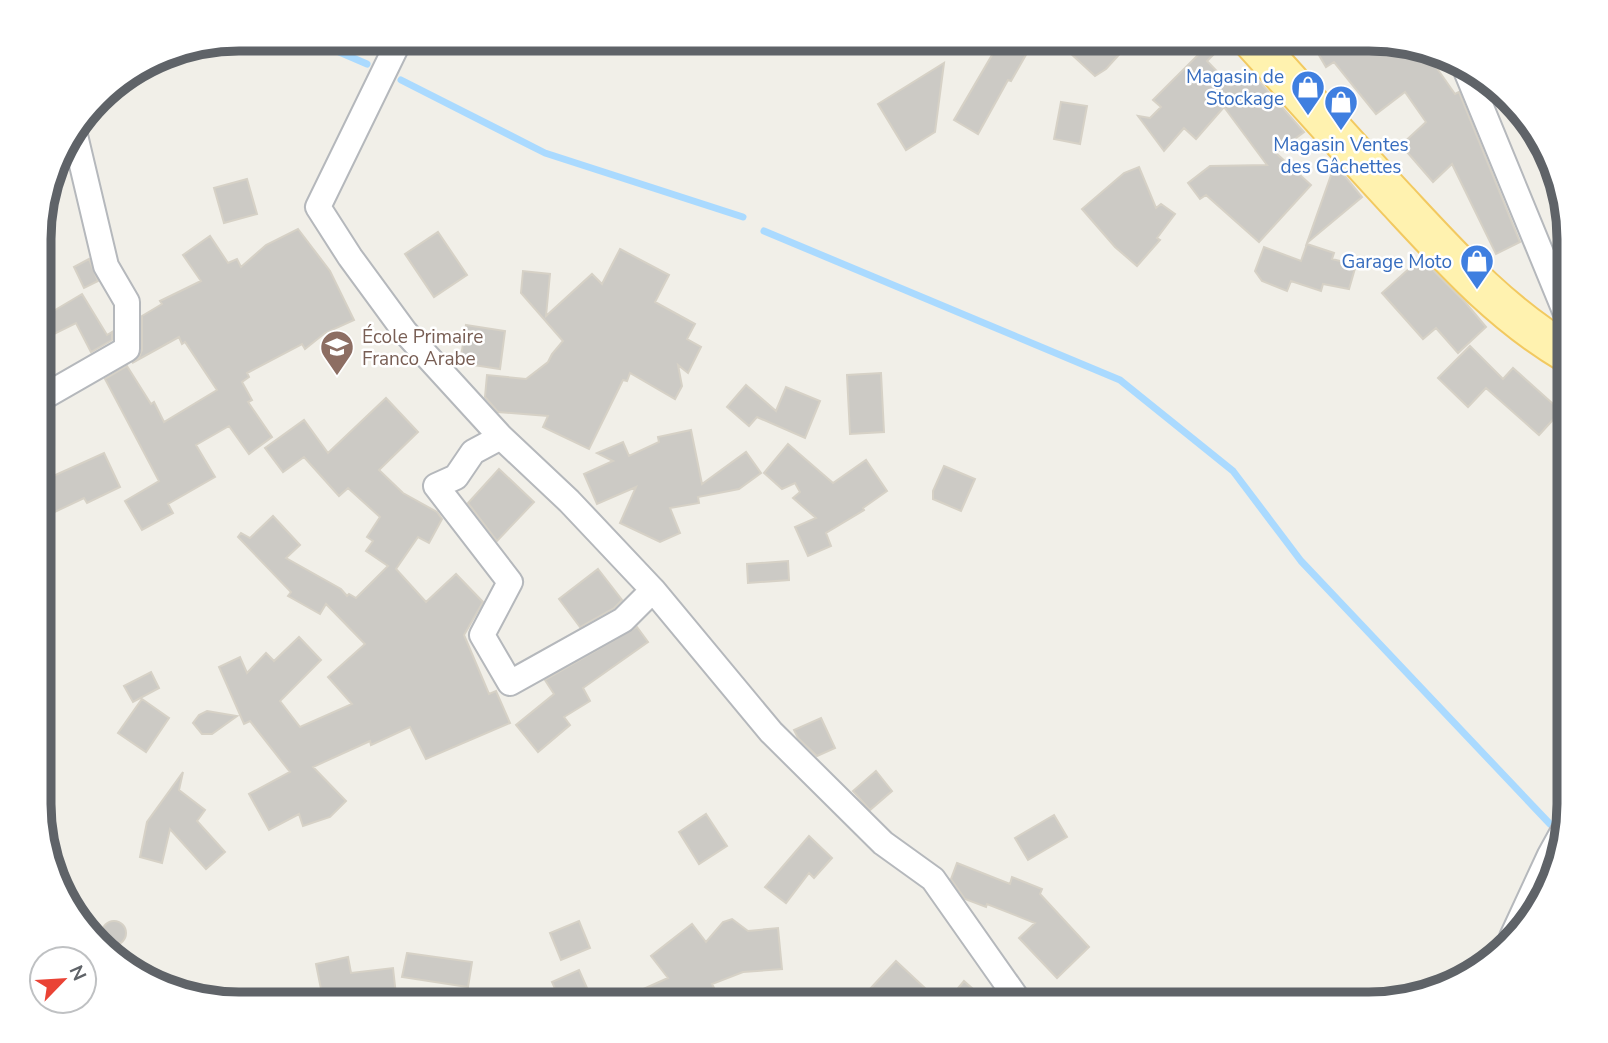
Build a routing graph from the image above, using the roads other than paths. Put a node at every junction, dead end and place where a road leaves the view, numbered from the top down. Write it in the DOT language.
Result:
graph roads {
  1 [pos="394,51"];
  2 [pos="1263,51"];
  3 [pos="1470,80"];
  4 [pos="77,143"];
  5 [pos="1557,292"];
  6 [pos="1557,347"];
  7 [pos="51,393"];
  8 [pos="501,437"];
  9 [pos="653,590"];
  10 [pos="1549,857"];
  11 [pos="1524,912"];
  12 [pos="1013,992"];
  1 -- 8 [label="street"];
  2 -- 6 [label="main road"];
  3 -- 5 [label="street"];
  4 -- 7 [label="street"];
  8 -- 9 [label="street"];
  8 -- 9 [label="street"];
  9 -- 12 [label="street"];
  10 -- 11 [label="street"];
}
